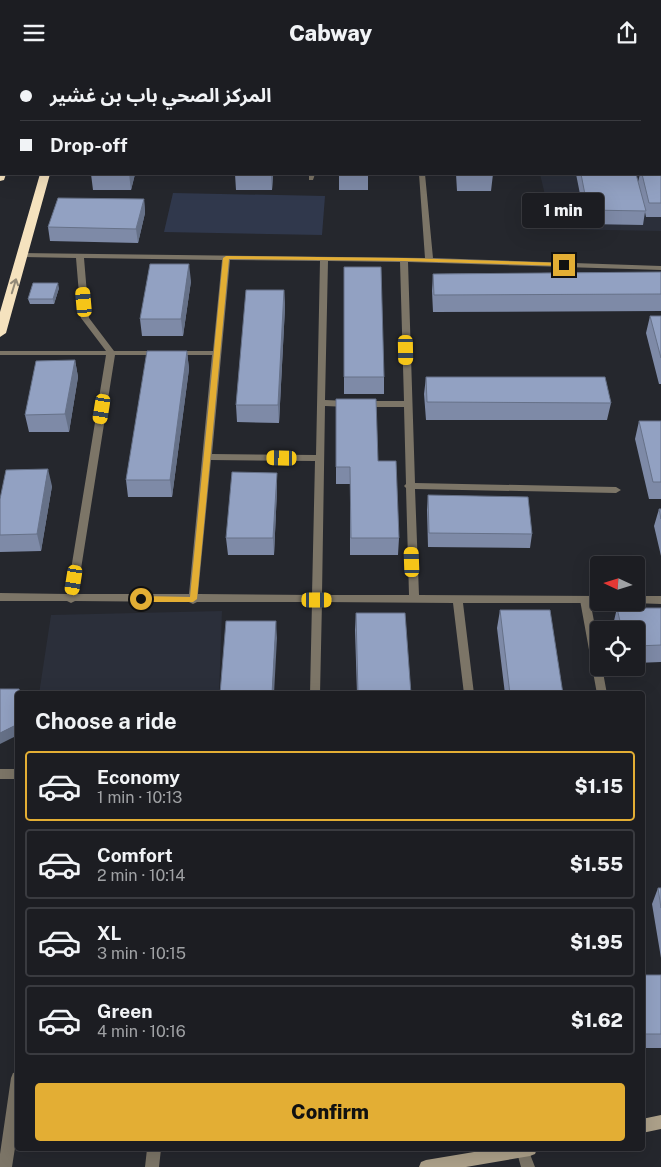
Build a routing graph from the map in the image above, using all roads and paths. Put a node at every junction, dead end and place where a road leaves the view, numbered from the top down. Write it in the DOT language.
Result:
graph roads {
  1 [pos="45,175"];
  2 [pos="422,175"];
  3 [pos="23,255"];
  4 [pos="80,256"];
  5 [pos="226,258"];
  6 [pos="324,259"];
  7 [pos="404,259"];
  8 [pos="429,260"];
  9 [pos="661,268"];
  10 [pos="0,333"];
  11 [pos="111,352"];
  12 [pos="0,353"];
  13 [pos="217,353"];
  14 [pos="320,403"];
  15 [pos="407,405"];
  16 [pos="207,457"];
  17 [pos="320,458"];
  18 [pos="410,486"];
  19 [pos="616,490"];
  20 [pos="0,597"];
  21 [pos="71,599"];
  22 [pos="193,599"];
  23 [pos="317,600"];
  24 [pos="414,600"];
  25 [pos="585,600"];
  26 [pos="590,600"];
  27 [pos="645,600"];
  28 [pos="661,600"];
  29 [pos="458,601"];
  30 [pos="315,691"];
  31 [pos="469,691"];
  32 [pos="601,691"];
  33 [pos="0,774"];
  34 [pos="15,774"];
  35 [pos="15,1099"];
  36 [pos="661,1122"];
  37 [pos="645,1125"];
  38 [pos="154,1151"];
  39 [pos="514,1151"];
  40 [pos="525,1151"];
  41 [pos="5,1167"];
  42 [pos="152,1167"];
  43 [pos="426,1167"];
  44 [pos="528,1167"];
  1 -- 3 [label="highway"];
  2 -- 8 [label="street"];
  3 -- 4 [label="street"];
  10 -- 3 [label="highway, one-way"];
  4 -- 5 [label="street"];
  4 -- 11 [label="street"];
  5 -- 6 [label="street"];
  5 -- 13 [label="street"];
  6 -- 7 [label="street"];
  6 -- 14 [label="street"];
  7 -- 8 [label="street"];
  7 -- 15 [label="street"];
  8 -- 9 [label="street"];
  11 -- 12 [label="street"];
  11 -- 13 [label="street"];
  11 -- 21 [label="street"];
  13 -- 16 [label="street"];
  14 -- 15 [label="street"];
  14 -- 17 [label="street"];
  15 -- 18 [label="street"];
  16 -- 17 [label="street"];
  16 -- 22 [label="street"];
  17 -- 23 [label="street"];
  18 -- 19 [label="street"];
  18 -- 24 [label="street"];
  20 -- 21 [label="street"];
  21 -- 22 [label="street"];
  22 -- 23 [label="street"];
  23 -- 24 [label="street"];
  23 -- 30 [label="street"];
  24 -- 29 [label="street"];
  25 -- 26 [label="street"];
  25 -- 29 [label="street"];
  25 -- 32 [label="street"];
  27 -- 28 [label="street"];
  29 -- 31 [label="street"];
  33 -- 34 [label="street"];
  35 -- 41 [label="street"];
  36 -- 37 [label="street"];
  38 -- 42 [label="street"];
  39 -- 43 [label="street"];
  40 -- 44 [label="street"];
}
